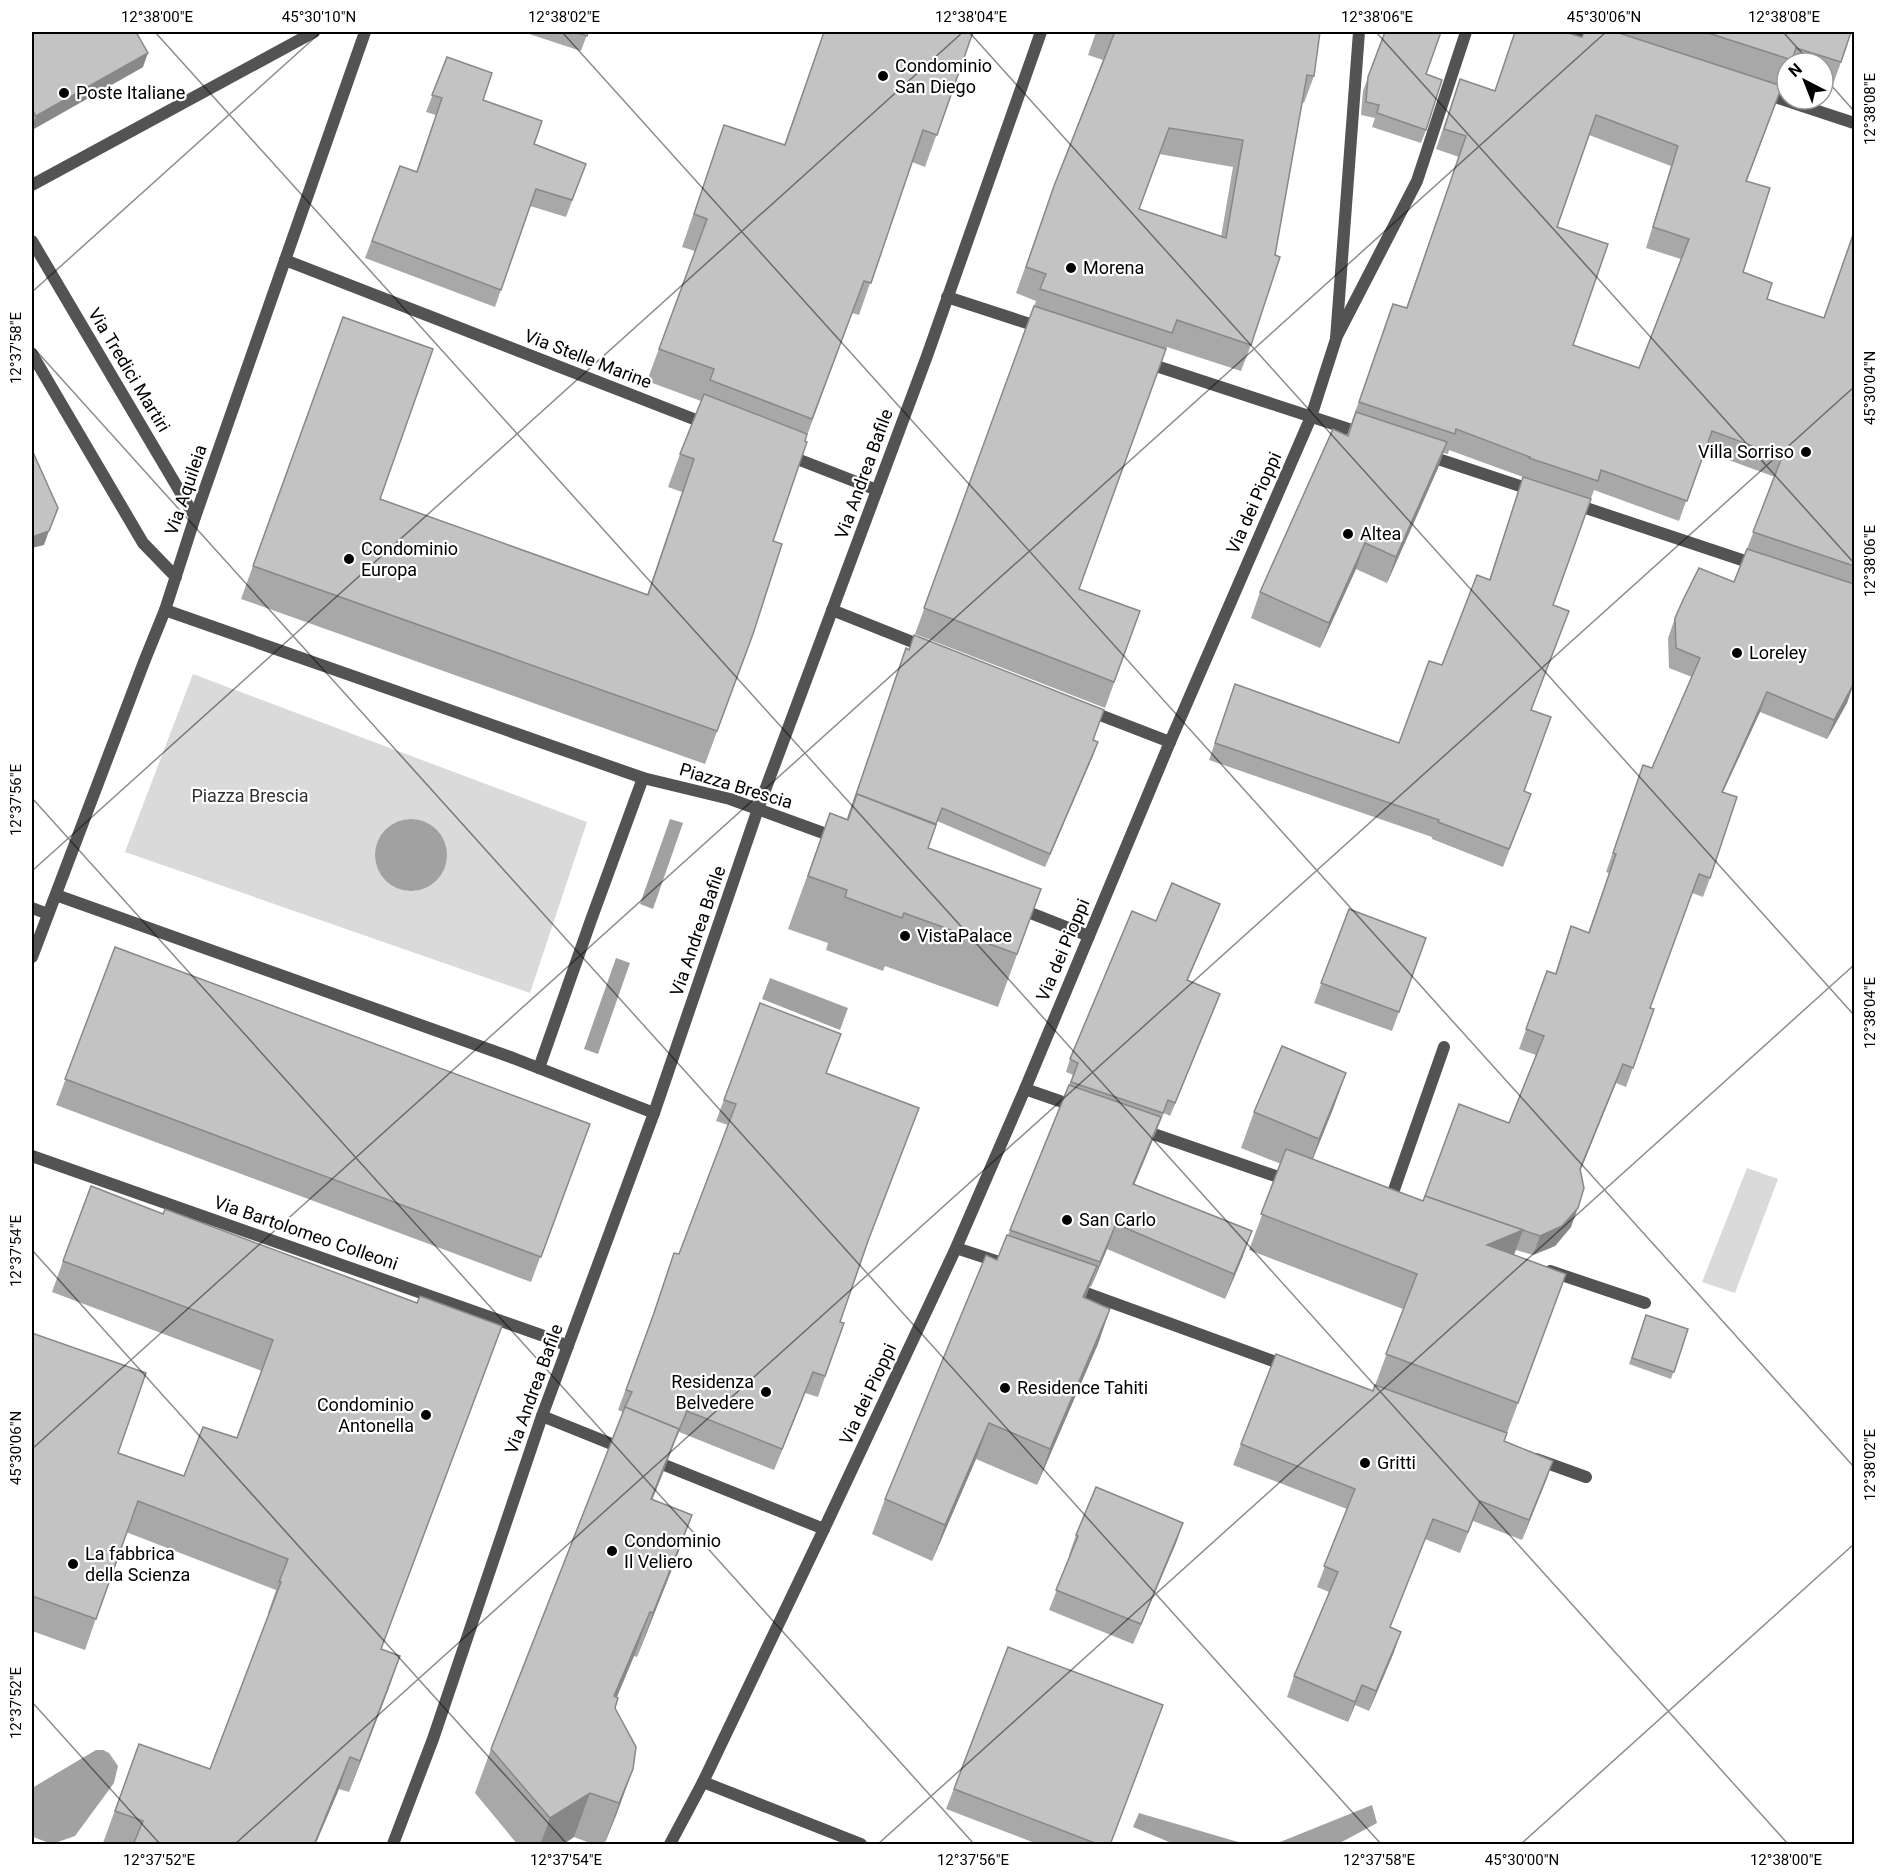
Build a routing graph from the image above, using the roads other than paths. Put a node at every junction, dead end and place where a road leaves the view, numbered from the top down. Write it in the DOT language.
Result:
graph roads {
  1 [pos="314,32"];
  2 [pos="365,32"];
  3 [pos="1041,32"];
  4 [pos="1359,32"];
  5 [pos="1466,32"];
  6 [pos="1574,32"];
  7 [pos="1607,42"];
  8 [pos="1753,90"];
  9 [pos="1854,123"];
  10 [pos="32,185"];
  11 [pos="32,241"];
  12 [pos="285,260"];
  13 [pos="947,297"];
  14 [pos="1054,332"];
  15 [pos="1336,339"];
  16 [pos="32,354"];
  17 [pos="1132,358"];
  18 [pos="1311,417"];
  19 [pos="718,428"];
  20 [pos="1379,439"];
  21 [pos="773,450"];
  22 [pos="1413,450"];
  23 [pos="877,490"];
  24 [pos="195,517"];
  25 [pos="1764,567"];
  26 [pos="176,577"];
  27 [pos="165,610"];
  28 [pos="832,610"];
  29 [pos="938,652"];
  30 [pos="1071,703"];
  31 [pos="1170,742"];
  32 [pos="644,778"];
  33 [pos="758,809"];
  34 [pos="846,841"];
  35 [pos="56,895"];
  36 [pos="1011,906"];
  37 [pos="32,908"];
  38 [pos="48,914"];
  39 [pos="1089,936"];
  40 [pos="32,957"];
  41 [pos="1444,1047"];
  42 [pos="539,1068"];
  43 [pos="1025,1089"];
  44 [pos="654,1113"];
  45 [pos="1092,1113"];
  46 [pos="1126,1124"];
  47 [pos="32,1156"];
  48 [pos="1307,1186"];
  49 [pos="1386,1214"];
  50 [pos="956,1248"];
  51 [pos="1012,1267"];
  52 [pos="1544,1268"];
  53 [pos="1057,1283"];
  54 [pos="1645,1303"];
  55 [pos="568,1346"];
  56 [pos="1296,1370"];
  57 [pos="542,1416"];
  58 [pos="1519,1453"];
  59 [pos="1586,1477"];
  60 [pos="824,1529"];
  61 [pos="703,1782"];
  62 [pos="393,1845"];
  63 [pos="670,1845"];
  64 [pos="861,1845"];
  1 -- 10 [label="street"];
  2 -- 12 [label="street, Via Aquileia"];
  3 -- 13 [label="street, Via Andrea Bafile"];
  4 -- 15 [label="street, Via dei Pioppi"];
  5 -- 15 [label="street"];
  6 -- 7 [label="street"];
  8 -- 9 [label="street"];
  11 -- 24 [label="street, Via Tredici Martiri"];
  12 -- 19 [label="street, Via Stelle Marine"];
  12 -- 24 [label="street, Via Aquileia"];
  13 -- 14 [label="street"];
  13 -- 23 [label="street, Via Andrea Bafile"];
  15 -- 18 [label="street, Via dei Pioppi"];
  16 -- 26 [label="street"];
  17 -- 18 [label="street"];
  18 -- 20 [label="street"];
  18 -- 31 [label="street, Via dei Pioppi"];
  21 -- 23 [label="street"];
  22 -- 25 [label="street"];
  23 -- 28 [label="street, Via Andrea Bafile"];
  24 -- 26 [label="street, Via Aquileia"];
  26 -- 27 [label="street, Via Aquileia"];
  27 -- 32 [label="street, Piazza Brescia"];
  27 -- 35 [label="street, Via Aquileia"];
  28 -- 29 [label="street"];
  28 -- 33 [label="street, Via Andrea Bafile"];
  30 -- 31 [label="street"];
  31 -- 39 [label="street, Via dei Pioppi"];
  32 -- 33 [label="street, Piazza Brescia"];
  32 -- 42 [label="street"];
  33 -- 34 [label="street, Piazza Brescia"];
  33 -- 44 [label="street, Via Andrea Bafile"];
  35 -- 38 [label="street, Via Aquileia"];
  35 -- 42 [label="street"];
  36 -- 39 [label="street"];
  37 -- 38 [label="street"];
  38 -- 40 [label="street, Via Aquileia"];
  39 -- 43 [label="street, Via dei Pioppi"];
  41 -- 49 [label="street"];
  42 -- 44 [label="street"];
  43 -- 45 [label="street"];
  43 -- 50 [label="street, Via dei Pioppi"];
  44 -- 55 [label="street, Via Andrea Bafile"];
  46 -- 48 [label="street"];
  47 -- 55 [label="street, Via Bartolomeo Colleoni"];
  50 -- 51 [label="street"];
  50 -- 60 [label="street, Via dei Pioppi"];
  52 -- 54 [label="street"];
  53 -- 56 [label="street"];
  55 -- 57 [label="street, Via Andrea Bafile"];
  57 -- 60 [label="street"];
  57 -- 62 [label="street, Via Andrea Bafile"];
  58 -- 59 [label="street"];
  60 -- 61 [label="street, Via dei Pioppi"];
  61 -- 63 [label="street, Via dei Pioppi"];
  61 -- 64 [label="street"];
}
